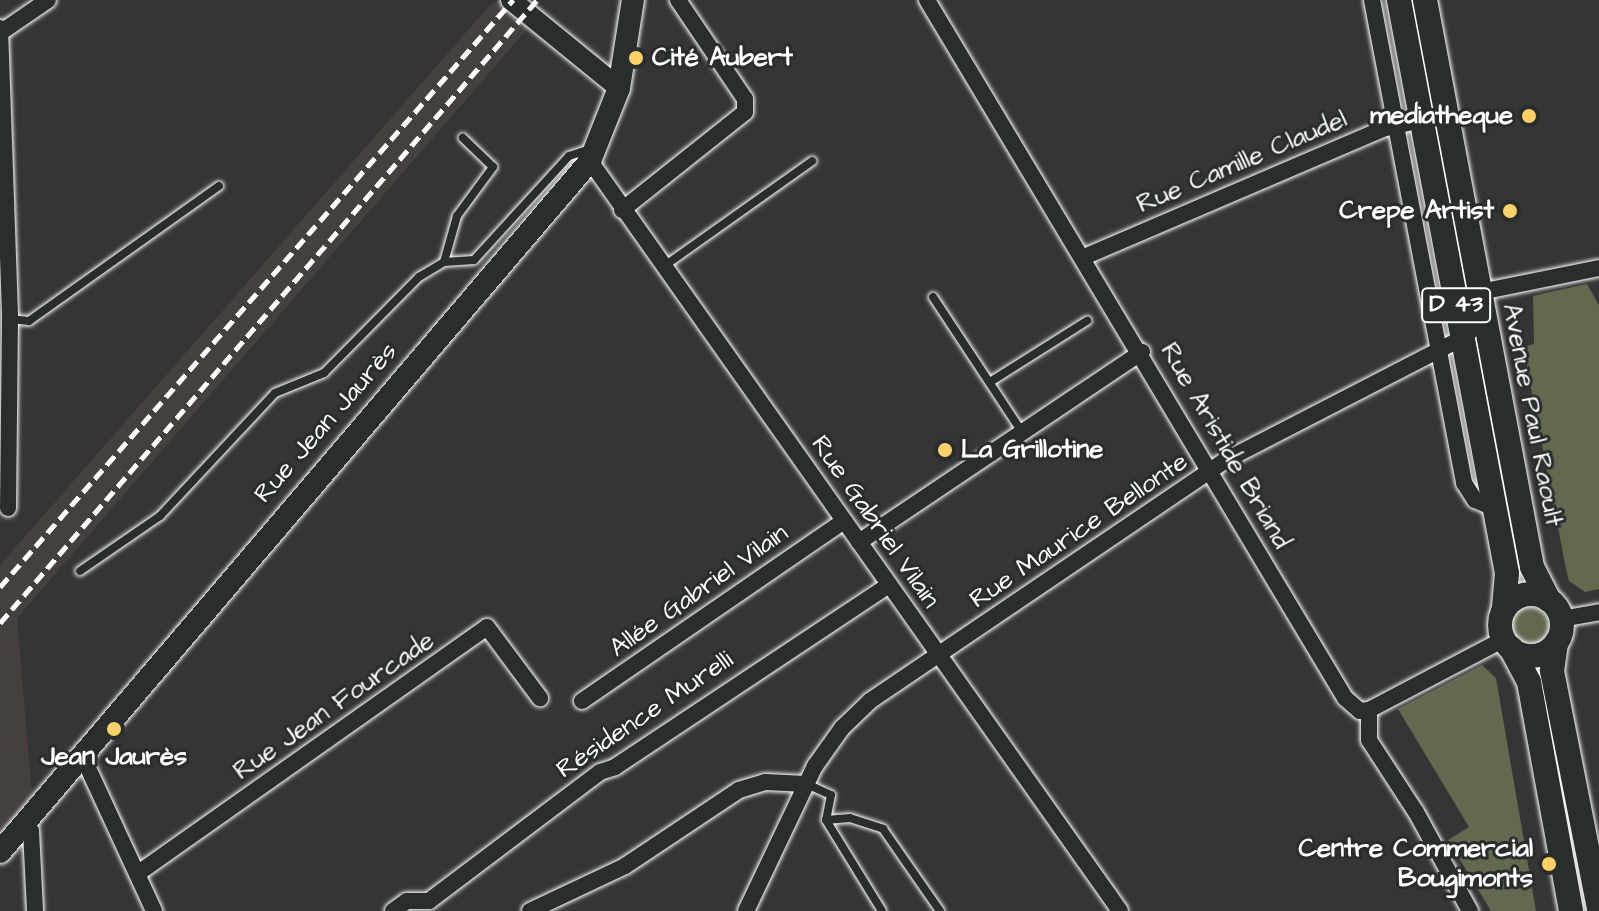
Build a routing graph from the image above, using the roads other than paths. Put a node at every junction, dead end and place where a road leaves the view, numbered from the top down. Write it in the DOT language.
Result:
graph roads {
  1 [pos="48,0"];
  2 [pos="511,0"];
  3 [pos="633,0"];
  4 [pos="678,0"];
  5 [pos="927,0"];
  6 [pos="1372,0"];
  7 [pos="1399,0"];
  8 [pos="1425,0"];
  9 [pos="0,31"];
  10 [pos="1,74"];
  11 [pos="619,88"];
  12 [pos="1421,120"];
  13 [pos="1394,126"];
  14 [pos="463,138"];
  15 [pos="592,154"];
  16 [pos="812,161"];
  17 [pos="219,186"];
  18 [pos="622,210"];
  19 [pos="1084,257"];
  20 [pos="444,262"];
  21 [pos="662,267"];
  22 [pos="1599,268"];
  23 [pos="1480,292"];
  24 [pos="933,297"];
  25 [pos="10,319"];
  26 [pos="1485,319"];
  27 [pos="1087,321"];
  28 [pos="1462,338"];
  29 [pos="1438,350"];
  30 [pos="1142,352"];
  31 [pos="990,382"];
  32 [pos="1023,433"];
  33 [pos="1212,471"];
  34 [pos="8,508"];
  35 [pos="1494,508"];
  36 [pos="844,521"];
  37 [pos="859,542"];
  38 [pos="80,571"];
  39 [pos="889,585"];
  40 [pos="1555,609"];
  41 [pos="1504,610"];
  42 [pos="1599,612"];
  43 [pos="1556,643"];
  44 [pos="1507,644"];
  45 [pos="936,655"];
  46 [pos="540,698"];
  47 [pos="582,701"];
  48 [pos="1369,710"];
  49 [pos="82,755"];
  50 [pos="806,784"];
  51 [pos="826,820"];
  52 [pos="23,822"];
  53 [pos="0,852"];
  54 [pos="137,874"];
  55 [pos="1599,909"];
  56 [pos="35,911"];
  57 [pos="154,911"];
  58 [pos="393,911"];
  59 [pos="530,911"];
  60 [pos="746,911"];
  61 [pos="882,911"];
  62 [pos="940,911"];
  63 [pos="1120,911"];
  64 [pos="1470,911"];
  65 [pos="1571,911"];
  1 -- 9 [label="street"];
  2 -- 11 [label="street"];
  3 -- 11 [label="main road, Rue Jean Jaurès"];
  4 -- 18 [label="street"];
  5 -- 19 [label="street, Rue Aristide Briand"];
  6 -- 13 [label="street"];
  7 -- 12 [label="main road, Avenue Paul Raoult / D 43"];
  8 -- 23 [label="main road, Avenue Paul Raoult / D 43"];
  9 -- 10 [label="street"];
  10 -- 25 [label="street"];
  11 -- 15 [label="main road, Rue Jean Jaurès"];
  12 -- 13 [label="street, Rue Camille Claudel"];
  12 -- 28 [label="main road, Avenue Paul Raoult / D 43"];
  13 -- 19 [label="street, Rue Camille Claudel"];
  13 -- 29 [label="street"];
  14 -- 20 [label="lane"];
  15 -- 18 [label="street, Rue Gabriel Vilain"];
  15 -- 20 [label="lane"];
  15 -- 49 [label="main road, Rue Jean Jaurès"];
  16 -- 21 [label="lane"];
  17 -- 25 [label="lane"];
  18 -- 21 [label="street, Rue Gabriel Vilain"];
  19 -- 30 [label="street, Rue Aristide Briand"];
  20 -- 38 [label="lane"];
  21 -- 36 [label="street, Rue Gabriel Vilain"];
  22 -- 23 [label="street"];
  23 -- 26 [label="main road, Avenue Paul Raoult / D 43"];
  24 -- 31 [label="lane"];
  25 -- 34 [label="street"];
  26 -- 28 [label="street, Rue Maurice Bellonte"];
  26 -- 40 [label="main road, Avenue Paul Raoult / D 43"];
  27 -- 31 [label="lane"];
  28 -- 29 [label="street, Rue Maurice Bellonte"];
  28 -- 35 [label="main road, Avenue Paul Raoult / D 43"];
  29 -- 33 [label="street, Rue Maurice Bellonte"];
  29 -- 35 [label="street"];
  30 -- 32 [label="street"];
  30 -- 33 [label="street, Rue Aristide Briand"];
  31 -- 32 [label="lane"];
  32 -- 37 [label="street"];
  33 -- 45 [label="street, Rue Maurice Bellonte"];
  33 -- 48 [label="street, Rue Aristide Briand"];
  35 -- 41 [label="main road, Avenue Paul Raoult / D 43"];
  36 -- 37 [label="street, Rue Gabriel Vilain"];
  36 -- 47 [label="street, Allée Gabriel Vilain"];
  37 -- 39 [label="street, Rue Gabriel Vilain"];
  39 -- 45 [label="street, Rue Gabriel Vilain"];
  39 -- 58 [label="street, Résidence Murelli"];
  40 -- 41 [label="main road"];
  40 -- 42 [label="street"];
  40 -- 43 [label="main road"];
  41 -- 44 [label="main road"];
  43 -- 44 [label="main road"];
  43 -- 55 [label="main road"];
  44 -- 48 [label="street"];
  44 -- 65 [label="main road"];
  45 -- 50 [label="street, Rue Maurice Bellonte"];
  45 -- 63 [label="street, Rue Gabriel Vilain"];
  46 -- 54 [label="street, Rue Jean Fourcade"];
  48 -- 64 [label="street"];
  49 -- 52 [label="main road, Rue Jean Jaurès"];
  49 -- 54 [label="street"];
  50 -- 51 [label="lane"];
  50 -- 59 [label="street"];
  50 -- 60 [label="street, Rue Maurice Bellonte"];
  51 -- 61 [label="lane"];
  51 -- 62 [label="lane"];
  52 -- 53 [label="main road, Rue Jean Jaurès"];
  52 -- 56 [label="street"];
  54 -- 57 [label="street"];
}
